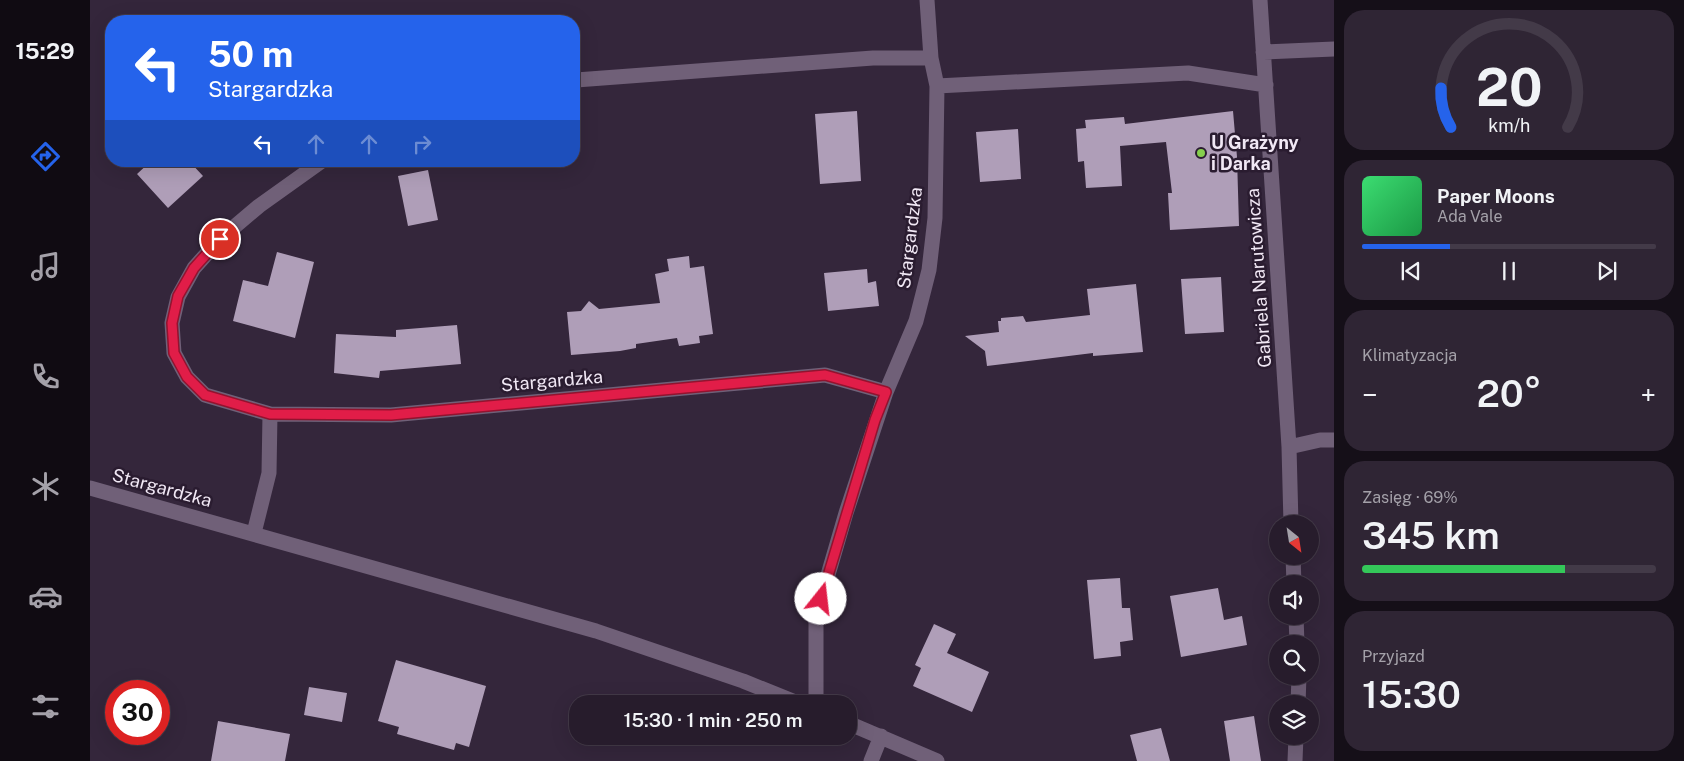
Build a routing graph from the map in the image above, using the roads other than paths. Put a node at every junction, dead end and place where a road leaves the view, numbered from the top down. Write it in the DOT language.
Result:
graph roads {
  1 [pos="927,0"];
  2 [pos="1260,0"];
  3 [pos="1334,49"];
  4 [pos="1263,52"];
  5 [pos="931,58"];
  6 [pos="580,80"];
  7 [pos="937,86"];
  8 [pos="1266,86"];
  9 [pos="314,167"];
  10 [pos="886,392"];
  11 [pos="270,414"];
  12 [pos="1334,440"];
  13 [pos="1289,447"];
  14 [pos="90,488"];
  15 [pos="1291,515"];
  16 [pos="254,533"];
  17 [pos="778,695"];
  18 [pos="816,695"];
  19 [pos="857,727"];
  20 [pos="881,736"];
  21 [pos="1296,745"];
  22 [pos="871,761"];
  23 [pos="937,761"];
  24 [pos="1295,761"];
  1 -- 5 [label="street, Stargardzka"];
  2 -- 4 [label="street, Gabriela Narutowicza"];
  3 -- 4 [label="street"];
  4 -- 8 [label="street, Gabriela Narutowicza"];
  5 -- 6 [label="street"];
  5 -- 7 [label="street, Stargardzka"];
  7 -- 8 [label="street"];
  7 -- 10 [label="street, Stargardzka"];
  8 -- 13 [label="street, Gabriela Narutowicza"];
  9 -- 11 [label="street, Stargardzka"];
  10 -- 11 [label="street, Stargardzka"];
  10 -- 18 [label="street"];
  11 -- 16 [label="street"];
  12 -- 13 [label="street"];
  13 -- 15 [label="street, Gabriela Narutowicza"];
  14 -- 16 [label="street, Stargardzka"];
  16 -- 17 [label="street, Stargardzka"];
  19 -- 20 [label="street"];
  20 -- 22 [label="street"];
  20 -- 23 [label="street"];
  21 -- 24 [label="street"];
}
